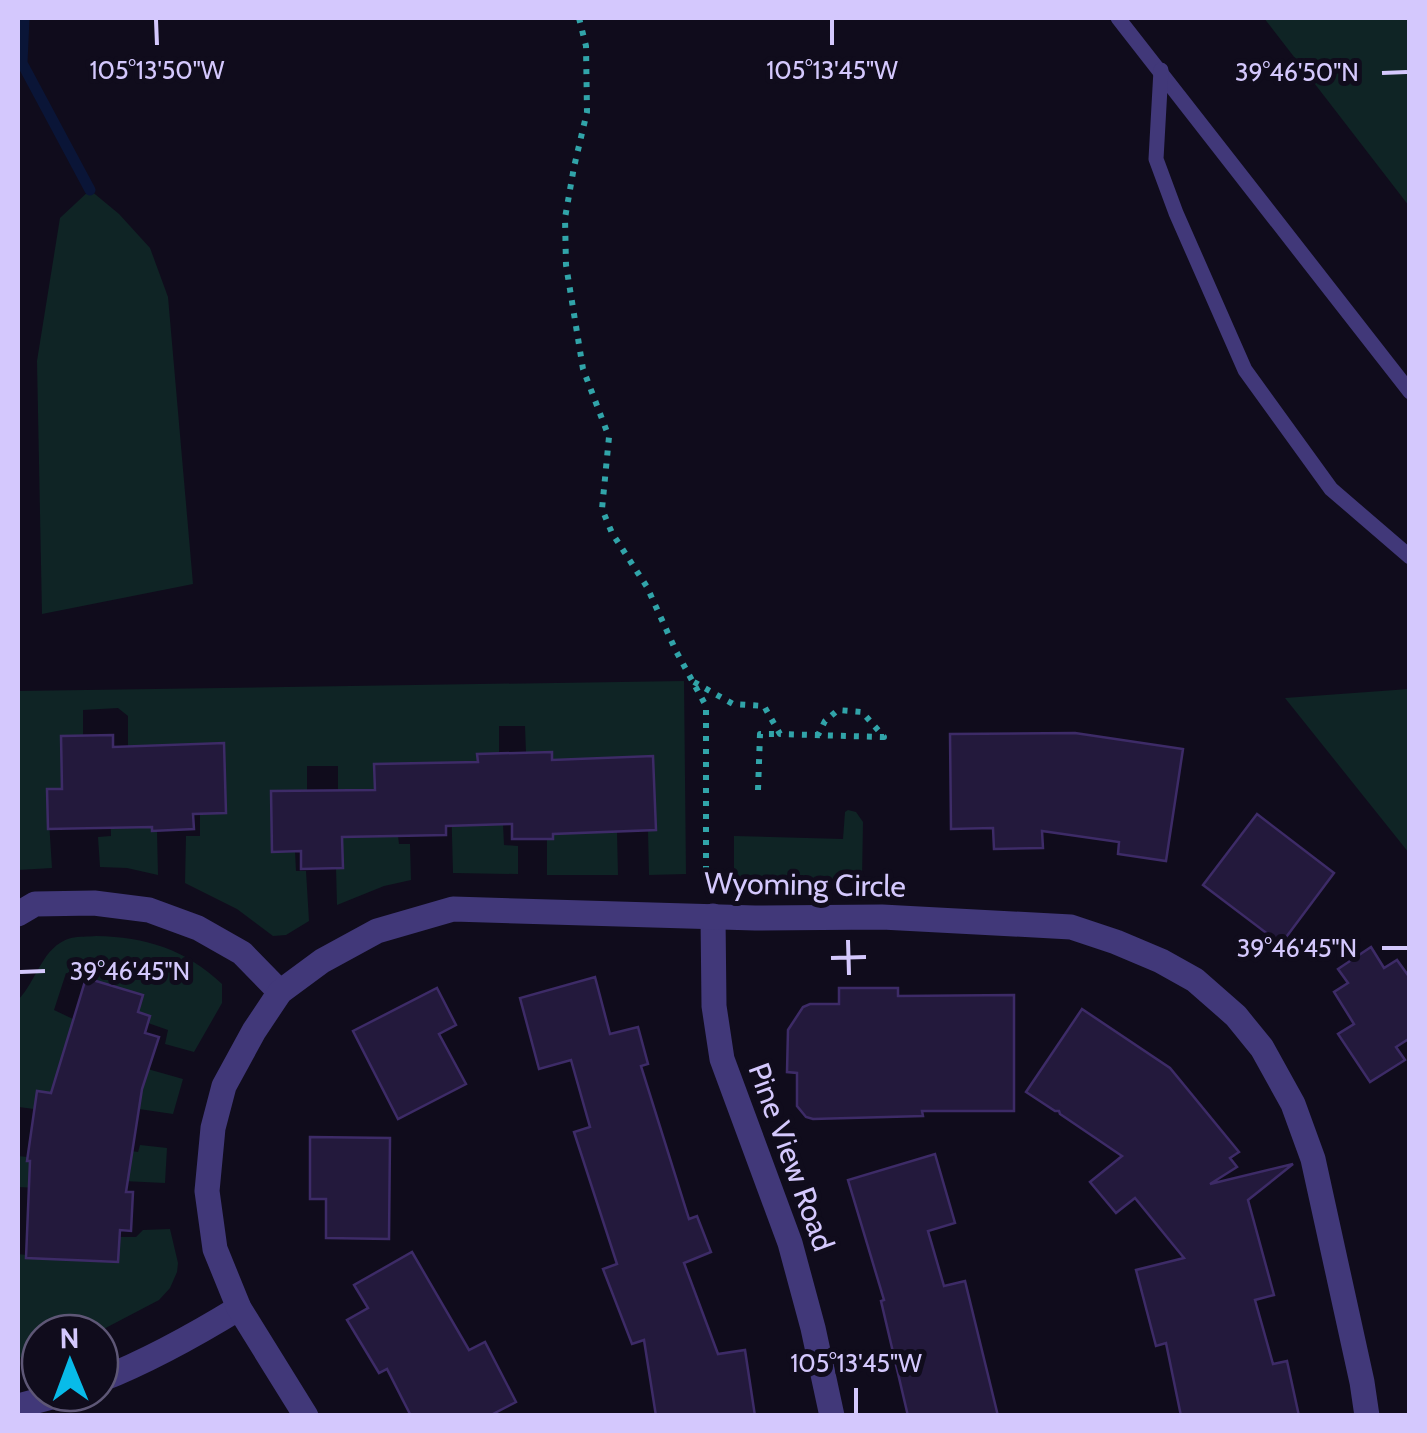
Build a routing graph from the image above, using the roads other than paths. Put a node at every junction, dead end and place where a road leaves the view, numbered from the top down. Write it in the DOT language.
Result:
graph roads {
  1 [pos="1118,18"];
  2 [pos="1161,70"];
  3 [pos="1410,392"];
  4 [pos="1410,557"];
  5 [pos="18,914"];
  6 [pos="713,916"];
  7 [pos="280,992"];
  8 [pos="238,1308"];
  9 [pos="120,1372"];
  10 [pos="306,1416"];
  11 [pos="832,1416"];
  12 [pos="1367,1416"];
  1 -- 2 [label="lane"];
  2 -- 3 [label="lane"];
  2 -- 4 [label="lane"];
  5 -- 7 [label="street"];
  6 -- 7 [label="street, Wyoming Circle"];
  6 -- 11 [label="street, Pine View Road"];
  6 -- 12 [label="street, Wyoming Circle"];
  7 -- 8 [label="street, Wyoming Circle"];
  8 -- 9 [label="street"];
  8 -- 10 [label="street, Wyoming Circle"];
}
